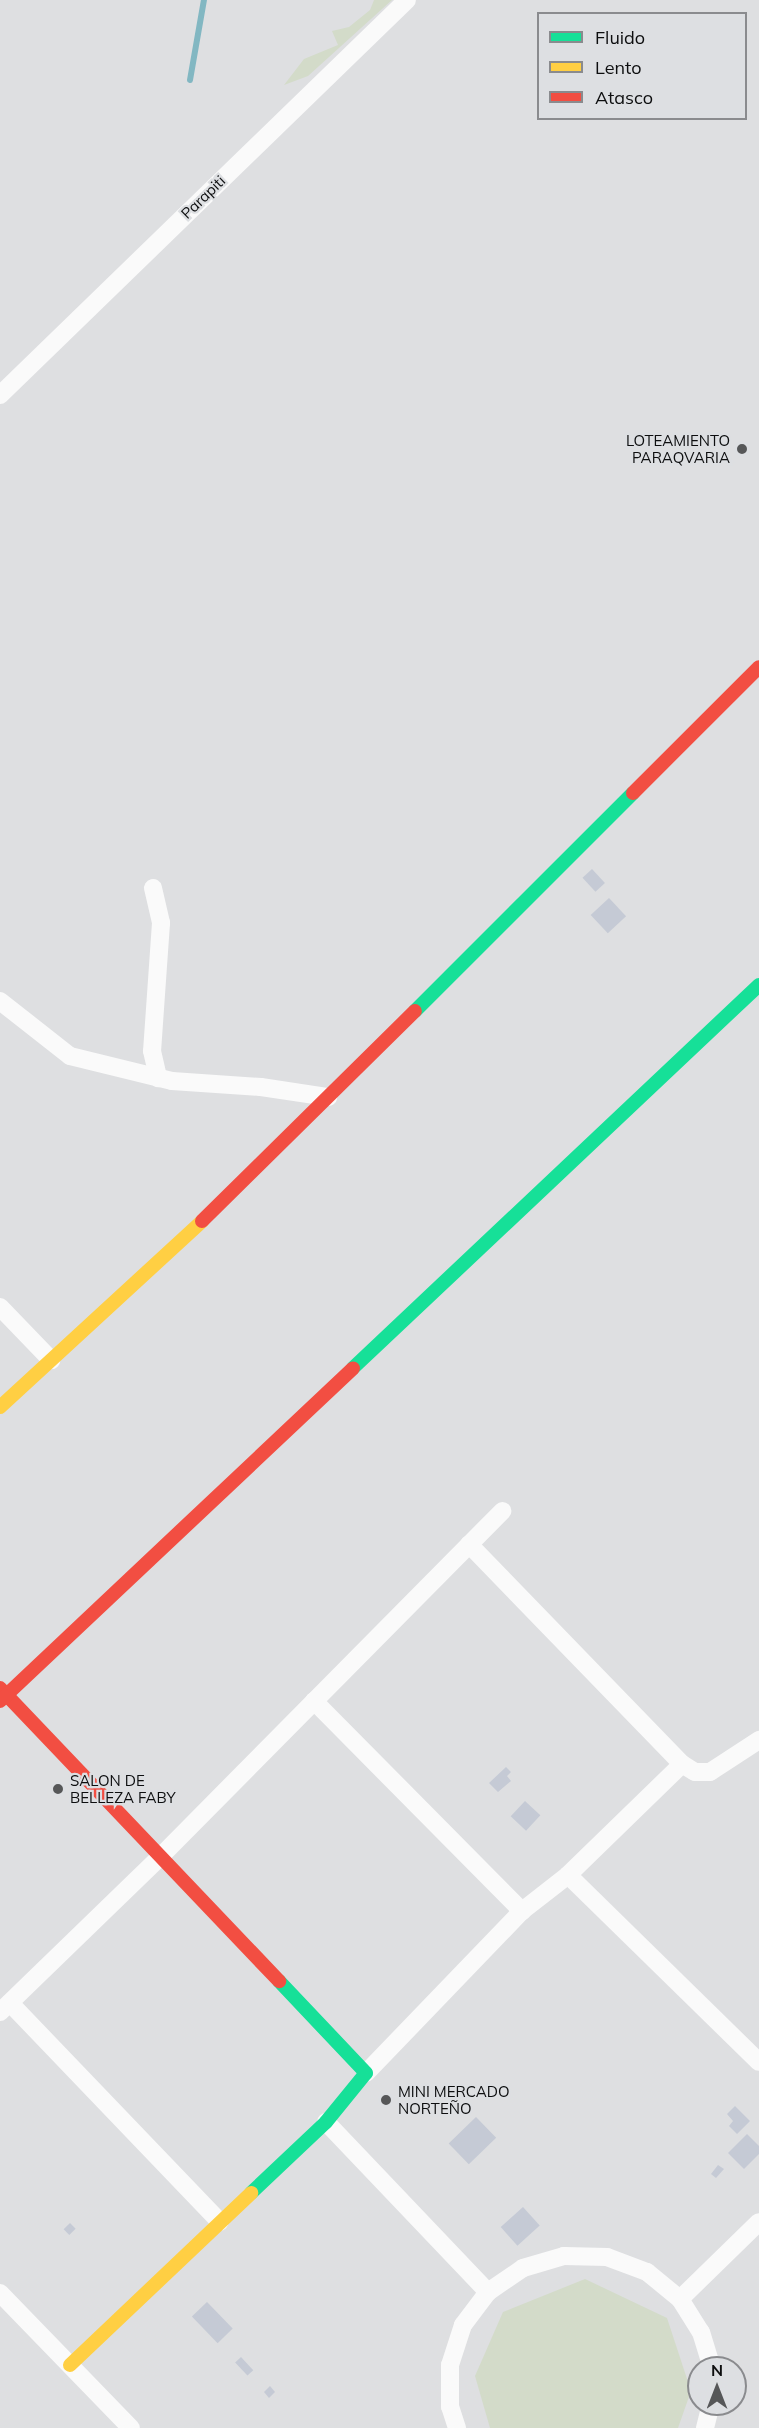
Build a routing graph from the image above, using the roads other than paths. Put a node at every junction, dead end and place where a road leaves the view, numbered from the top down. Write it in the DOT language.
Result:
graph roads {
  1 [pos="407,0"];
  2 [pos="0,395"];
  3 [pos="759,667"];
  4 [pos="153,888"];
  5 [pos="759,985"];
  6 [pos="0,1001"];
  7 [pos="158,1078"];
  8 [pos="328,1097"];
  9 [pos="0,1307"];
  10 [pos="51,1360"];
  11 [pos="0,1407"];
  12 [pos="502,1511"];
  13 [pos="469,1544"];
  14 [pos="2,1695"];
  15 [pos="314,1701"];
  16 [pos="759,1740"];
  17 [pos="682,1764"];
  18 [pos="162,1856"];
  19 [pos="568,1875"];
  20 [pos="522,1911"];
  21 [pos="5,2007"];
  22 [pos="759,2062"];
  23 [pos="366,2073"];
  24 [pos="326,2122"];
  25 [pos="220,2222"];
  26 [pos="759,2222"];
  27 [pos="488,2292"];
  28 [pos="0,2293"];
  29 [pos="680,2299"];
  30 [pos="708,2356"];
  31 [pos="70,2365"];
  32 [pos="132,2428"];
  33 [pos="457,2428"];
  1 -- 2 [label="street, Parapiti"];
  3 -- 8 [label="street"];
  4 -- 7 [label="street"];
  5 -- 14 [label="street"];
  6 -- 7 [label="street"];
  7 -- 8 [label="street"];
  8 -- 10 [label="street"];
  9 -- 10 [label="street"];
  10 -- 11 [label="street"];
  12 -- 13 [label="street"];
  13 -- 15 [label="street"];
  13 -- 17 [label="street"];
  14 -- 18 [label="street"];
  15 -- 18 [label="street"];
  15 -- 20 [label="street"];
  16 -- 17 [label="street"];
  17 -- 19 [label="street"];
  18 -- 21 [label="street"];
  18 -- 23 [label="street"];
  19 -- 20 [label="street"];
  19 -- 22 [label="street"];
  20 -- 23 [label="street"];
  21 -- 25 [label="street"];
  23 -- 24 [label="street"];
  24 -- 25 [label="street"];
  24 -- 27 [label="street"];
  25 -- 31 [label="street"];
  26 -- 29 [label="street"];
  27 -- 29 [label="street"];
  27 -- 33 [label="street"];
  28 -- 31 [label="street"];
  29 -- 30 [label="street"];
  31 -- 32 [label="street"];
}
